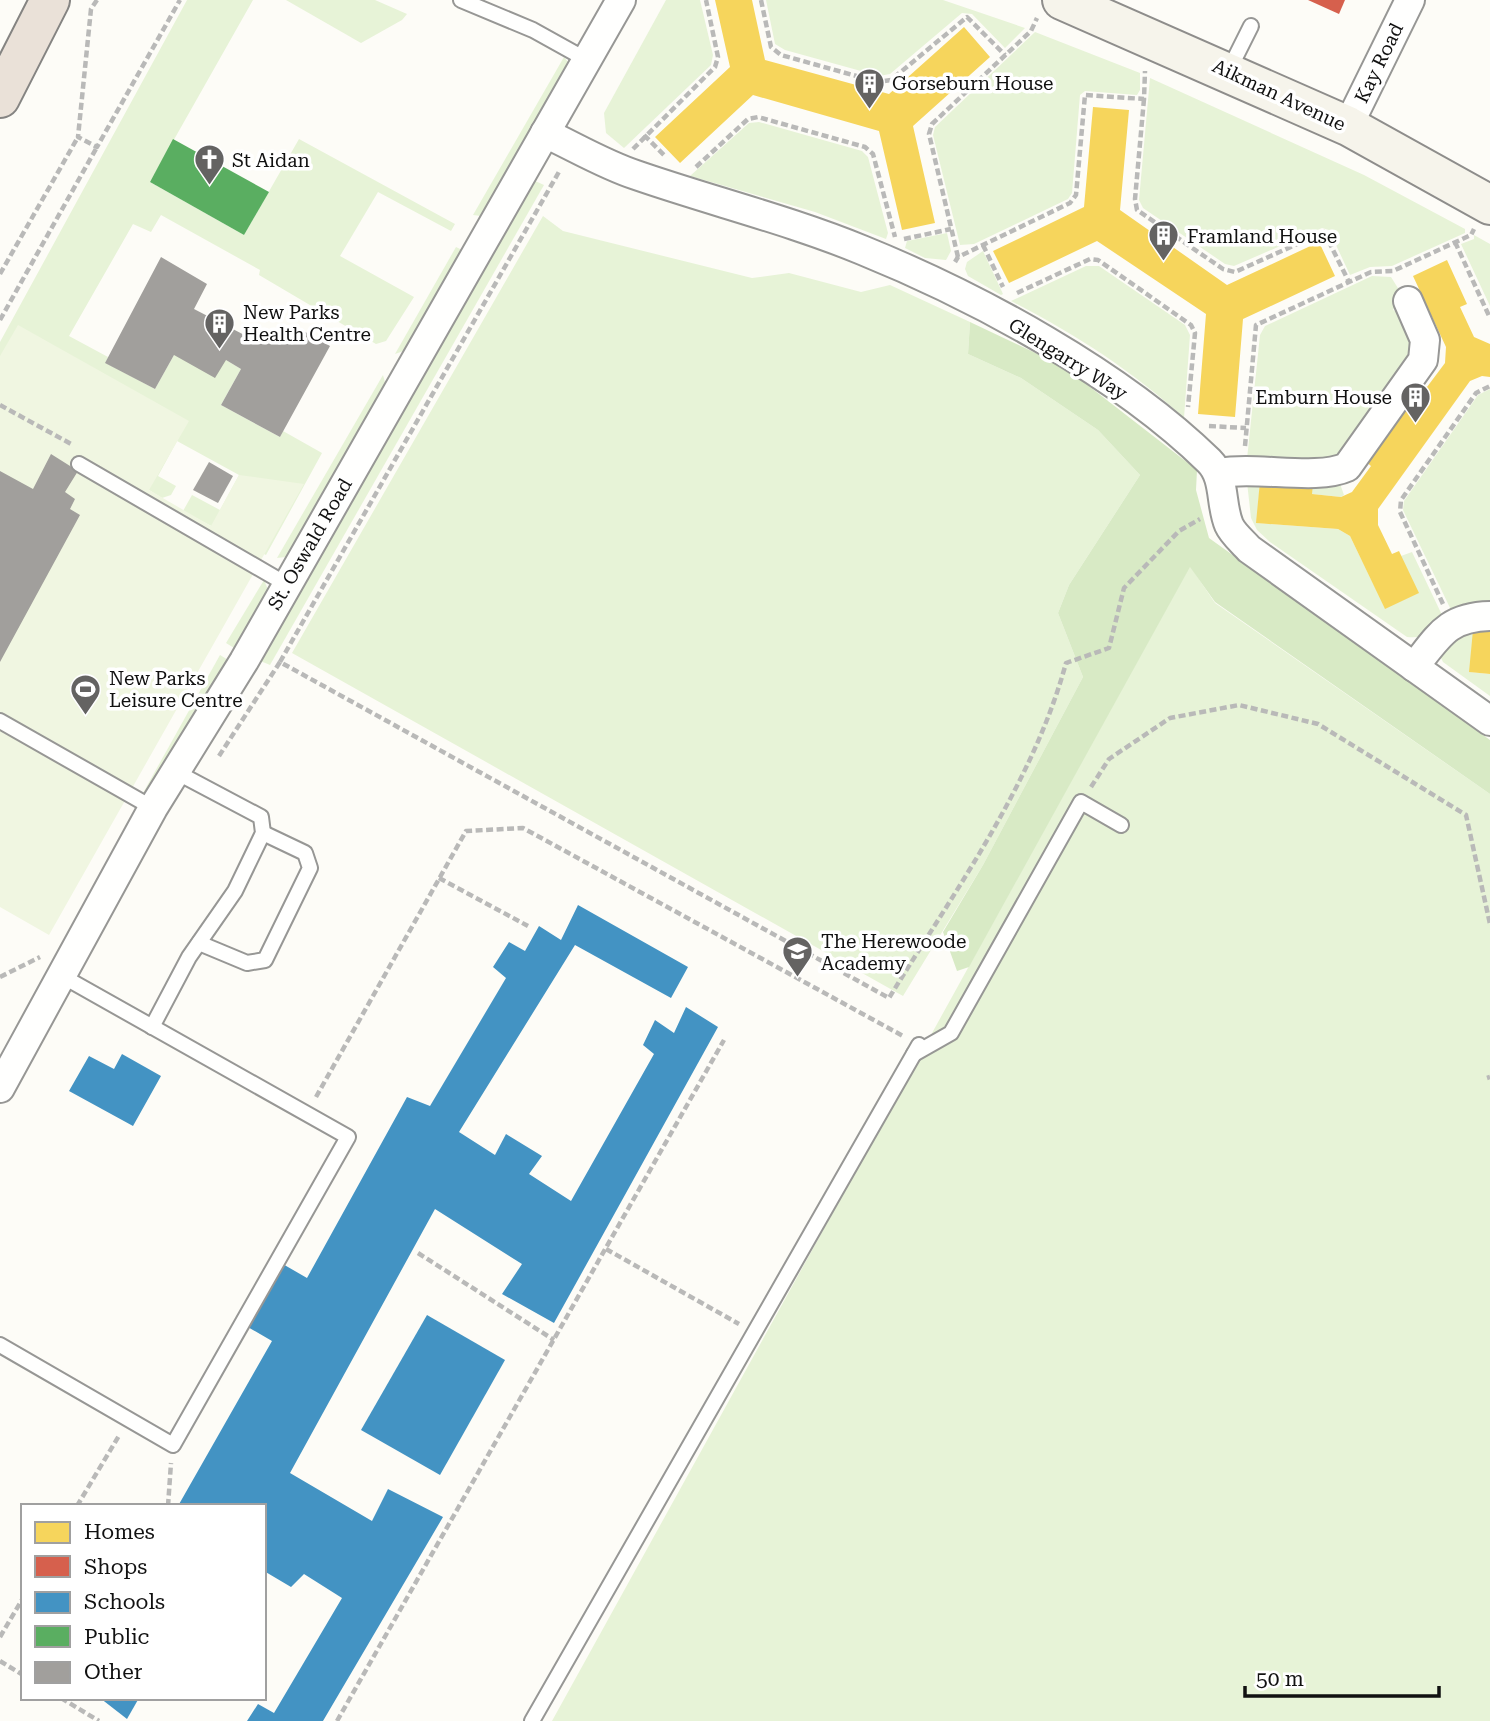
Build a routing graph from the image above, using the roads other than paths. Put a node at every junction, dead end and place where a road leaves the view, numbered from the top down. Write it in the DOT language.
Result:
graph roads {
  1 [pos="60,0"];
  2 [pos="461,0"];
  3 [pos="621,0"];
  4 [pos="1410,0"];
  5 [pos="1051,6"];
  6 [pos="44,15"];
  7 [pos="1251,26"];
  8 [pos="587,60"];
  9 [pos="1229,72"];
  10 [pos="0,98"];
  11 [pos="1348,127"];
  12 [pos="545,133"];
  13 [pos="1483,216"];
  14 [pos="1408,301"];
  15 [pos="79,464"];
  16 [pos="1232,471"];
  17 [pos="286,583"];
  18 [pos="1490,616"];
  19 [pos="1415,667"];
  20 [pos="0,721"];
  21 [pos="1490,721"];
  22 [pos="183,775"];
  23 [pos="153,808"];
  24 [pos="1122,825"];
  25 [pos="263,833"];
  26 [pos="199,943"];
  27 [pos="62,976"];
  28 [pos="152,1027"];
  29 [pos="8,1056"];
  30 [pos="0,1088"];
  31 [pos="0,1345"];
  32 [pos="532,1721"];
  1 -- 6 [label="highway"];
  2 -- 8 [label="lane"];
  3 -- 8 [label="street, St. Oswald Road"];
  4 -- 11 [label="street, Kay Road"];
  5 -- 9 [label="street, Aikman Avenue"];
  6 -- 10 [label="highway"];
  7 -- 9 [label="lane"];
  8 -- 12 [label="street, St. Oswald Road"];
  9 -- 11 [label="street, Aikman Avenue"];
  11 -- 13 [label="street, Aikman Avenue"];
  12 -- 16 [label="street, Glengarry Way"];
  12 -- 17 [label="street, St. Oswald Road"];
  14 -- 16 [label="street"];
  15 -- 17 [label="lane"];
  16 -- 19 [label="street"];
  17 -- 22 [label="street, St. Oswald Road"];
  18 -- 19 [label="street"];
  19 -- 21 [label="street"];
  20 -- 23 [label="lane"];
  22 -- 23 [label="street, St. Oswald Road"];
  22 -- 25 [label="lane"];
  23 -- 27 [label="street, St. Oswald Road"];
  24 -- 32 [label="lane"];
  25 -- 26 [label="lane"];
  25 -- 26 [label="lane"];
  26 -- 28 [label="lane"];
  27 -- 28 [label="lane"];
  27 -- 29 [label="street, St. Oswald Road"];
  28 -- 31 [label="lane"];
  29 -- 30 [label="street, St. Oswald Road"];
}
